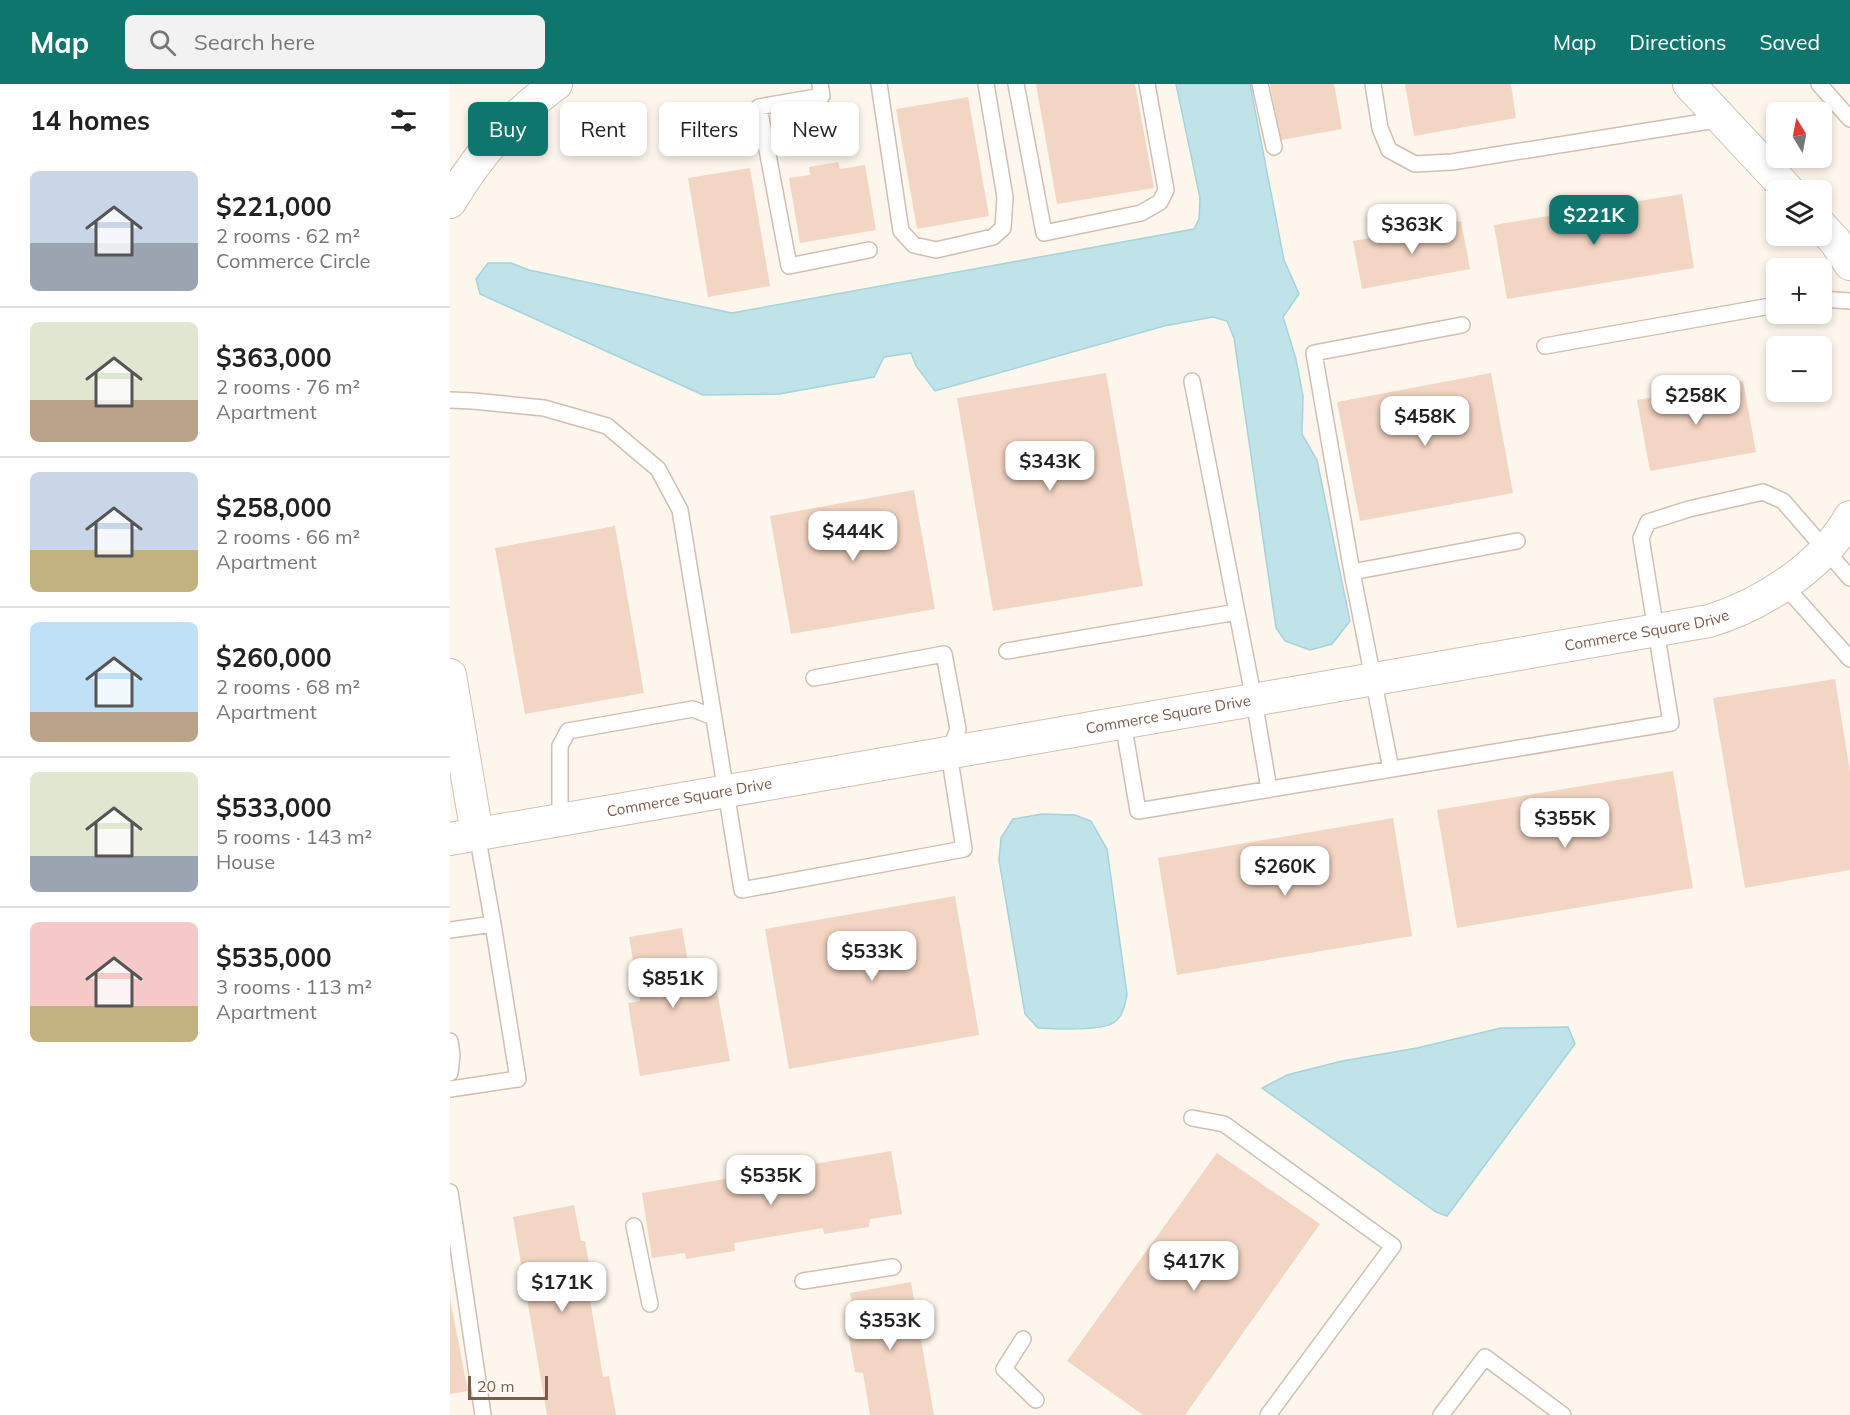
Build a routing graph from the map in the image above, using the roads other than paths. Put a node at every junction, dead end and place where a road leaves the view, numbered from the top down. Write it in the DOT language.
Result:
graph roads {
  1 [pos="556,84"];
  2 [pos="820,84"];
  3 [pos="879,84"];
  4 [pos="986,84"];
  5 [pos="1016,84"];
  6 [pos="1147,84"];
  7 [pos="1260,84"];
  8 [pos="1373,84"];
  9 [pos="1819,84"];
  10 [pos="1692,85"];
  11 [pos="1722,119"];
  12 [pos="1850,119"];
  13 [pos="1274,147"];
  14 [pos="1779,180"];
  15 [pos="454,188"];
  16 [pos="1832,239"];
  17 [pos="869,250"];
  18 [pos="1850,264"];
  19 [pos="1832,300"];
  20 [pos="1850,301"];
  21 [pos="1766,306"];
  22 [pos="1462,325"];
  23 [pos="1545,346"];
  24 [pos="1192,381"];
  25 [pos="450,400"];
  26 [pos="1850,517"];
  27 [pos="1517,541"];
  28 [pos="1825,550"];
  29 [pos="1352,572"];
  30 [pos="1850,578"];
  31 [pos="1784,585"];
  32 [pos="1237,612"];
  33 [pos="1656,631"];
  34 [pos="1007,651"];
  35 [pos="1850,659"];
  36 [pos="450,675"];
  37 [pos="814,678"];
  38 [pos="1374,679"];
  39 [pos="1254,700"];
  40 [pos="713,717"];
  41 [pos="1123,722"];
  42 [pos="949,753"];
  43 [pos="1391,769"];
  44 [pos="1269,789"];
  45 [pos="726,791"];
  46 [pos="560,820"];
  47 [pos="463,836"];
  48 [pos="493,924"];
  49 [pos="450,930"];
  50 [pos="451,1050"];
  51 [pos="450,1073"];
  52 [pos="450,1089"];
  53 [pos="1192,1118"];
  54 [pos="450,1192"];
  55 [pos="634,1226"];
  56 [pos="893,1267"];
  57 [pos="804,1281"];
  58 [pos="650,1304"];
  59 [pos="1023,1338"];
  60 [pos="1499,1347"];
  61 [pos="1485,1357"];
  62 [pos="1036,1400"];
  63 [pos="483,1415"];
  64 [pos="1268,1415"];
  65 [pos="1441,1415"];
  66 [pos="1563,1415"];
  1 -- 15 [label="street"];
  2 -- 17 [label="lane"];
  3 -- 4 [label="lane"];
  5 -- 6 [label="lane"];
  7 -- 13 [label="lane"];
  8 -- 11 [label="lane"];
  9 -- 12 [label="lane"];
  10 -- 11 [label="street"];
  11 -- 14 [label="street"];
  16 -- 18 [label="street"];
  19 -- 20 [label="lane"];
  21 -- 23 [label="lane"];
  22 -- 29 [label="lane"];
  24 -- 32 [label="lane"];
  25 -- 40 [label="lane"];
  26 -- 28 [label="street, Commerce Square Drive"];
  27 -- 29 [label="lane"];
  28 -- 30 [label="lane"];
  28 -- 31 [label="street, Commerce Square Drive"];
  28 -- 33 [label="lane"];
  29 -- 38 [label="lane"];
  31 -- 33 [label="street, Commerce Square Drive"];
  31 -- 35 [label="lane"];
  32 -- 34 [label="lane"];
  32 -- 39 [label="lane"];
  33 -- 38 [label="street, Commerce Square Drive"];
  33 -- 43 [label="lane"];
  36 -- 47 [label="street"];
  37 -- 42 [label="lane"];
  38 -- 39 [label="street, Commerce Square Drive"];
  38 -- 43 [label="lane"];
  39 -- 41 [label="street, Commerce Square Drive"];
  39 -- 44 [label="lane"];
  40 -- 45 [label="lane"];
  40 -- 46 [label="lane"];
  41 -- 42 [label="street, Commerce Square Drive"];
  41 -- 44 [label="lane"];
  42 -- 45 [label="street, Commerce Square Drive"];
  42 -- 45 [label="lane"];
  43 -- 44 [label="lane"];
  45 -- 46 [label="street, Commerce Square Drive"];
  46 -- 47 [label="street, Commerce Square Drive"];
  47 -- 48 [label="lane"];
  48 -- 49 [label="lane"];
  48 -- 52 [label="lane"];
  50 -- 51 [label="lane"];
  53 -- 64 [label="lane"];
  54 -- 63 [label="lane"];
  55 -- 58 [label="lane"];
  56 -- 57 [label="lane"];
  59 -- 62 [label="lane"];
  60 -- 61 [label="lane"];
  61 -- 65 [label="lane"];
  61 -- 66 [label="lane"];
}
